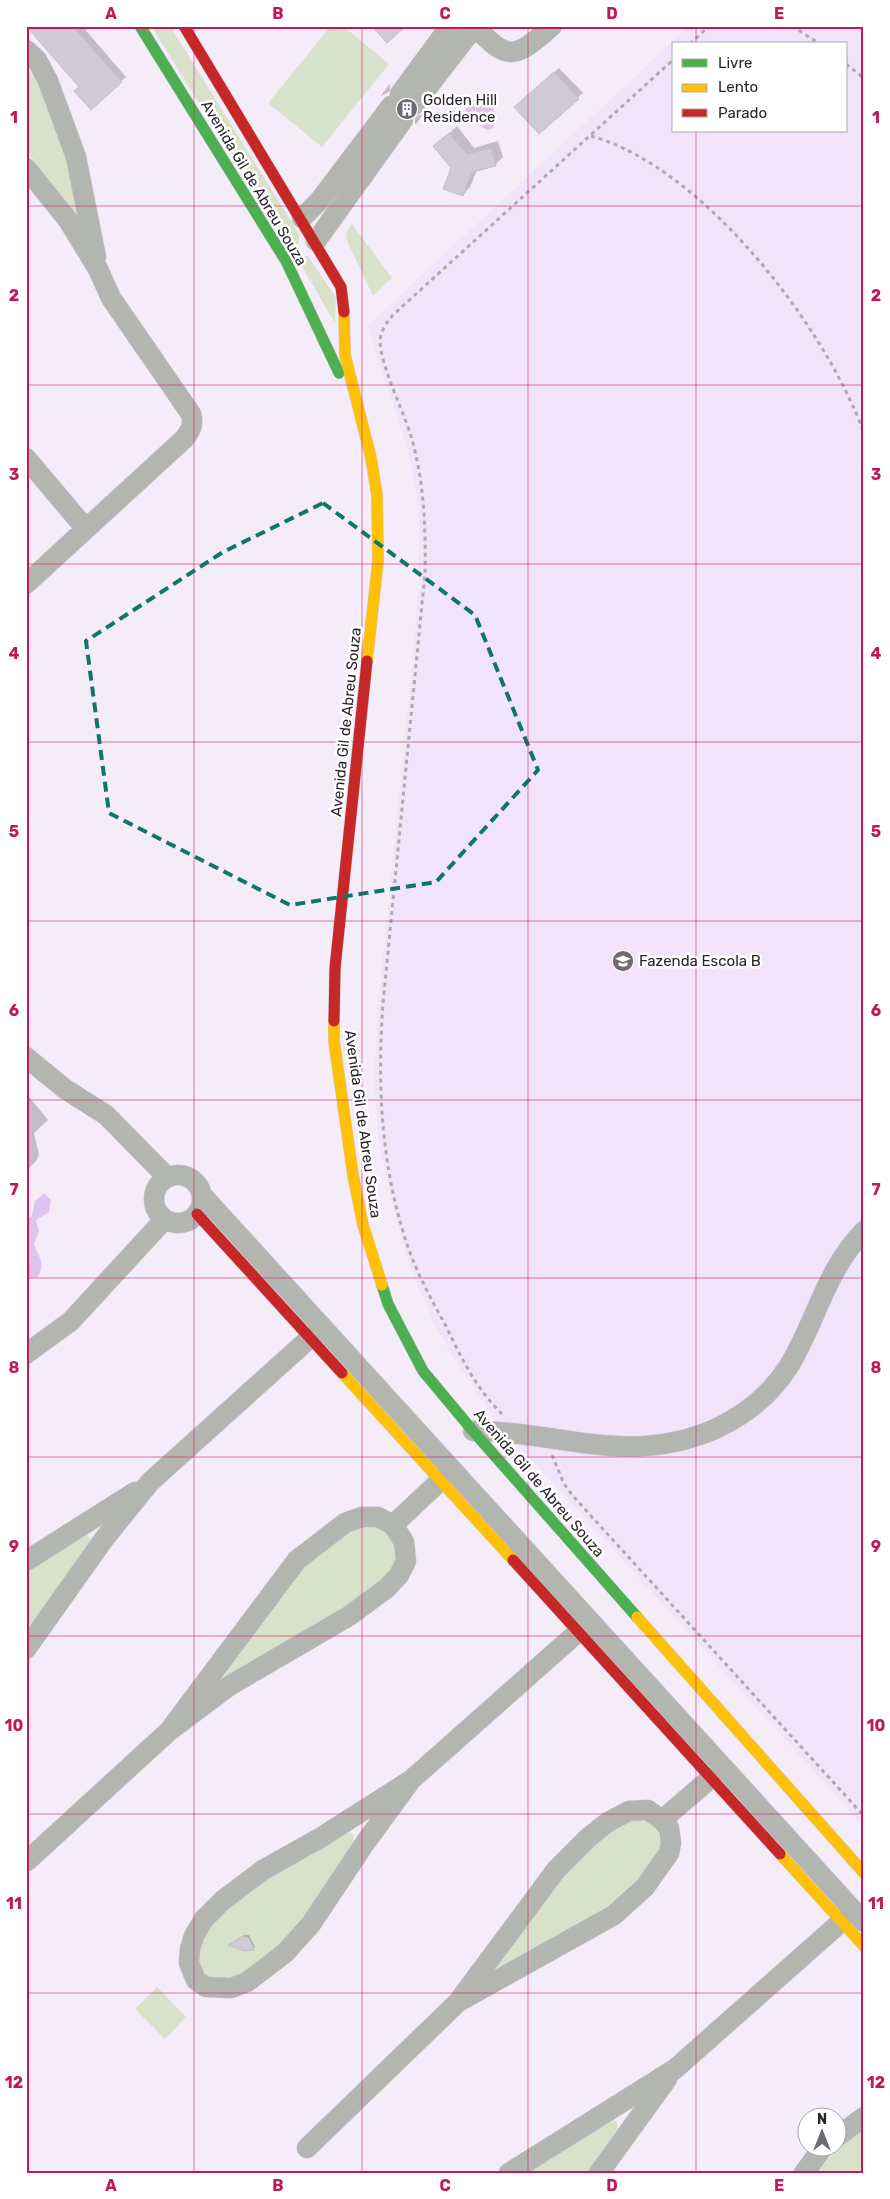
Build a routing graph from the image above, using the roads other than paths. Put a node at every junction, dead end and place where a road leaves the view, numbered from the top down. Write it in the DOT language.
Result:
graph roads {
  1 [pos="140,26"];
  2 [pos="184,26"];
  3 [pos="450,26"];
  4 [pos="475,26"];
  5 [pos="552,26"];
  6 [pos="26,50"];
  7 [pos="401,111"];
  8 [pos="26,168"];
  9 [pos="88,211"];
  10 [pos="302,218"];
  11 [pos="68,220"];
  12 [pos="304,249"];
  13 [pos="98,269"];
  14 [pos="358,415"];
  15 [pos="26,458"];
  16 [pos="86,529"];
  17 [pos="26,584"];
  18 [pos="26,1057"];
  19 [pos="162,1181"];
  20 [pos="200,1205"];
  21 [pos="164,1220"];
  22 [pos="864,1231"];
  23 [pos="311,1337"];
  24 [pos="26,1354"];
  25 [pos="473,1431"];
  26 [pos="441,1480"];
  27 [pos="150,1482"];
  28 [pos="91,1520"];
  29 [pos="393,1525"];
  30 [pos="104,1539"];
  31 [pos="26,1561"];
  32 [pos="578,1632"];
  33 [pos="26,1649"];
  34 [pos="216,1670"];
  35 [pos="229,1686"];
  36 [pos="169,1731"];
  37 [pos="711,1778"];
  38 [pos="411,1780"];
  39 [pos="662,1820"];
  40 [pos="344,1823"];
  41 [pos="365,1844"];
  42 [pos="27,1861"];
  43 [pos="864,1872"];
  44 [pos="841,1922"];
  45 [pos="864,1922"];
  46 [pos="864,1946"];
  47 [pos="489,1963"];
  48 [pos="502,1978"];
  49 [pos="458,2002"];
  50 [pos="674,2069"];
  51 [pos="608,2112"];
  52 [pos="864,2117"];
  53 [pos="848,2129"];
  54 [pos="629,2131"];
  55 [pos="308,2148"];
  56 [pos="817,2156"];
  57 [pos="509,2173"];
  58 [pos="599,2173"];
  59 [pos="804,2173"];
  1 -- 12 [label="street, Avenida Gil de Abreu Souza"];
  2 -- 10 [label="street, Avenida Gil de Abreu Souza"];
  3 -- 7 [label="street"];
  4 -- 5 [label="street"];
  4 -- 7 [label="street"];
  6 -- 9 [label="street"];
  7 -- 10 [label="street"];
  7 -- 12 [label="street"];
  8 -- 11 [label="street"];
  9 -- 11 [label="street"];
  9 -- 13 [label="street"];
  10 -- 12 [label="street, Avenida Gil de Abreu Souza"];
  11 -- 13 [label="street"];
  12 -- 14 [label="street, Avenida Gil de Abreu Souza"];
  12 -- 14 [label="street, Avenida Gil de Abreu Souza"];
  13 -- 16 [label="street"];
  14 -- 25 [label="street, Avenida Gil de Abreu Souza"];
  15 -- 16 [label="street"];
  16 -- 17 [label="street"];
  18 -- 19 [label="street"];
  19 -- 20 [label="street"];
  19 -- 21 [label="street"];
  20 -- 21 [label="street"];
  20 -- 23 [label="street"];
  20 -- 45 [label="street"];
  21 -- 24 [label="street"];
  22 -- 25 [label="street"];
  23 -- 26 [label="street"];
  23 -- 27 [label="street"];
  25 -- 43 [label="street, Avenida Gil de Abreu Souza"];
  26 -- 29 [label="street"];
  26 -- 32 [label="street"];
  27 -- 28 [label="street"];
  27 -- 30 [label="street"];
  28 -- 30 [label="street"];
  28 -- 31 [label="street"];
  29 -- 34 [label="street"];
  29 -- 35 [label="street"];
  30 -- 33 [label="street"];
  32 -- 37 [label="street"];
  32 -- 38 [label="street"];
  34 -- 35 [label="street"];
  34 -- 36 [label="street"];
  35 -- 36 [label="street"];
  36 -- 42 [label="street"];
  37 -- 39 [label="street"];
  37 -- 44 [label="street"];
  38 -- 40 [label="street"];
  38 -- 41 [label="street"];
  39 -- 47 [label="street"];
  39 -- 48 [label="street"];
  40 -- 41 [label="street"];
  40 -- 41 [label="street"];
  44 -- 46 [label="street"];
  44 -- 50 [label="street"];
  47 -- 48 [label="street"];
  47 -- 49 [label="street"];
  48 -- 49 [label="street"];
  49 -- 55 [label="street"];
  50 -- 51 [label="street"];
  50 -- 54 [label="street"];
  51 -- 54 [label="street"];
  51 -- 57 [label="street"];
  52 -- 53 [label="street"];
  54 -- 58 [label="street"];
  56 -- 59 [label="street"];
}
